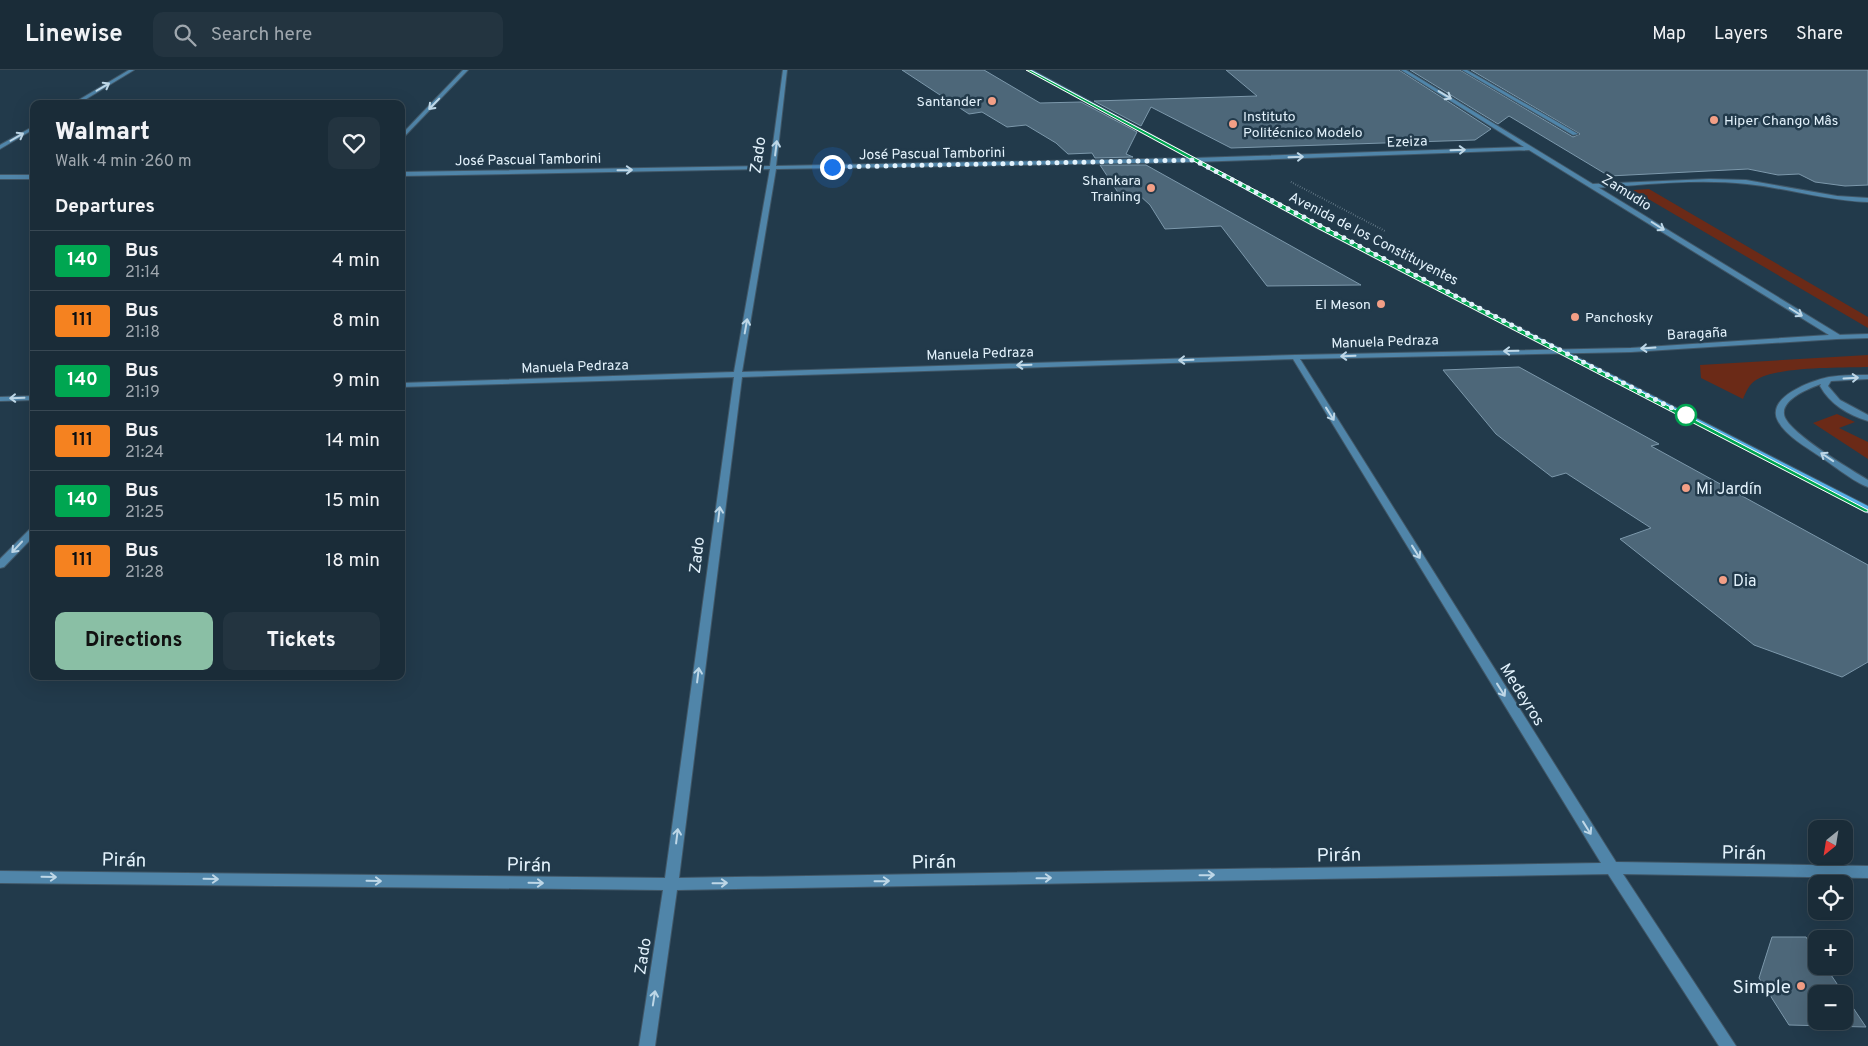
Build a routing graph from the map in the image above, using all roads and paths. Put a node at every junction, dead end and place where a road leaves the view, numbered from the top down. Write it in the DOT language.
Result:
graph roads {
  1 [pos="132,70"];
  2 [pos="466,70"];
  3 [pos="785,70"];
  4 [pos="1029,70"];
  5 [pos="1403,70"];
  6 [pos="1464,70"];
  7 [pos="81,100"];
  8 [pos="30,129"];
  9 [pos="405,134"];
  10 [pos="1574,134"];
  11 [pos="0,147"];
  12 [pos="1530,148"];
  13 [pos="1194,160"];
  14 [pos="773,168"];
  15 [pos="405,174"];
  16 [pos="30,177"];
  17 [pos="0,178"];
  18 [pos="1593,186"];
  19 [pos="1868,200"];
  20 [pos="1868,336"];
  21 [pos="1836,337"];
  22 [pos="1560,350"];
  23 [pos="1295,357"];
  24 [pos="738,374"];
  25 [pos="1868,377"];
  26 [pos="1828,380"];
  27 [pos="405,385"];
  28 [pos="30,398"];
  29 [pos="0,399"];
  30 [pos="1868,418"];
  31 [pos="1868,484"];
  32 [pos="1868,510"];
  33 [pos="30,534"];
  34 [pos="0,565"];
  35 [pos="1612,868"];
  36 [pos="1868,872"];
  37 [pos="0,877"];
  38 [pos="671,884"];
  39 [pos="647,1046"];
  40 [pos="1728,1046"];
  7 -- 1 [label="street, one-way"];
  2 -- 9 [label="street, one-way"];
  14 -- 3 [label="street, Zado, one-way"];
  4 -- 13 [label="main road, Avenida de los Constituyentes"];
  5 -- 12 [label="street, Zamudio, one-way"];
  6 -- 10 [label="street"];
  11 -- 8 [label="street, one-way"];
  13 -- 12 [label="street, Ezeiza, one-way"];
  12 -- 18 [label="street, Zamudio"];
  13 -- 14 [label="street, José Pascual Tamborini"];
  13 -- 22 [label="main road, Avenida de los Constituyentes"];
  15 -- 14 [label="street, José Pascual Tamborini, one-way"];
  24 -- 14 [label="street, Zado, one-way"];
  16 -- 17 [label="street"];
  18 -- 19 [label="street"];
  18 -- 21 [label="street, Zamudio, one-way"];
  20 -- 21 [label="street, Baragaña"];
  21 -- 22 [label="street, Baragaña, one-way"];
  22 -- 23 [label="street, Manuela Pedraza, one-way"];
  22 -- 32 [label="main road, Avenida de los Constituyentes"];
  23 -- 24 [label="street, Manuela Pedraza, one-way"];
  23 -- 35 [label="street, Medeyros, one-way"];
  24 -- 27 [label="street, Manuela Pedraza"];
  38 -- 24 [label="street, Zado, one-way"];
  26 -- 25 [label="street, one-way"];
  26 -- 30 [label="street"];
  31 -- 26 [label="street, one-way"];
  28 -- 29 [label="street, one-way"];
  33 -- 34 [label="street, one-way"];
  35 -- 36 [label="street, Pirán"];
  38 -- 35 [label="street, Pirán, one-way"];
  35 -- 40 [label="street, Medeyros"];
  37 -- 38 [label="street, Pirán, one-way"];
  39 -- 38 [label="street, Zado, one-way"];
}
